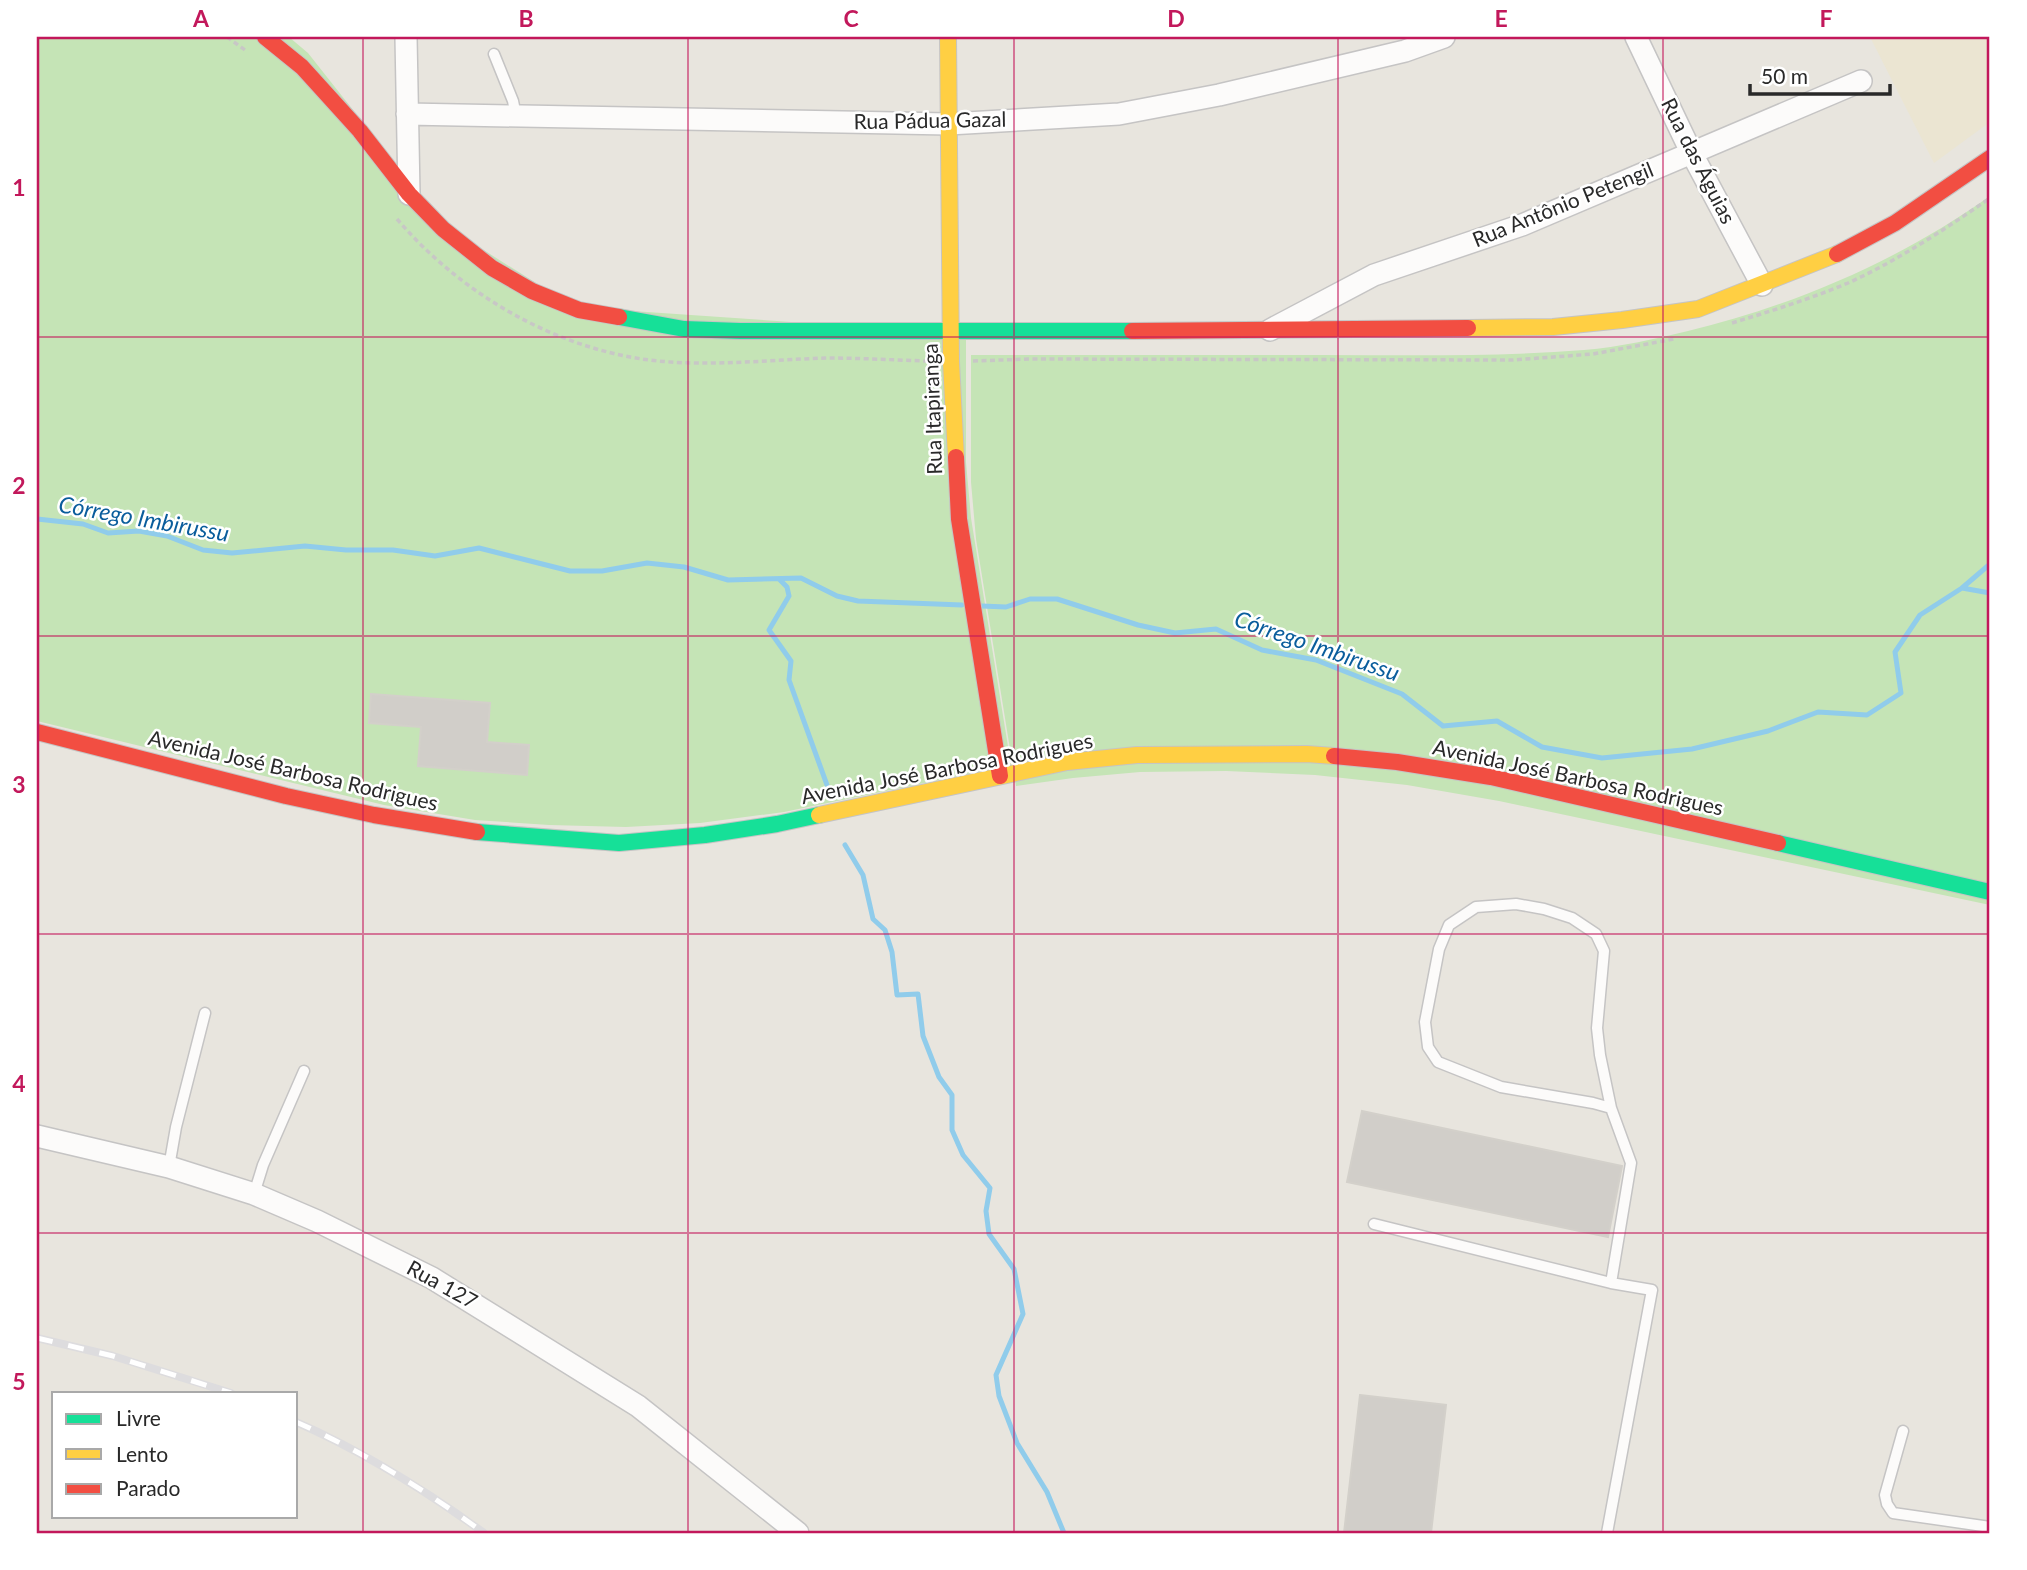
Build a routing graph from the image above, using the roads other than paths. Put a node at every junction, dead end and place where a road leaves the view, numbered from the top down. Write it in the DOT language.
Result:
graph roads {
  1 [pos="265,37"];
  2 [pos="407,37"];
  3 [pos="948,37"];
  4 [pos="1444,37"];
  5 [pos="1636,37"];
  6 [pos="494,54"];
  7 [pos="1861,81"];
  8 [pos="407,114"];
  9 [pos="516,116"];
  10 [pos="949,124"];
  11 [pos="1691,152"];
  12 [pos="1990,158"];
  13 [pos="409,194"];
  14 [pos="1762,285"];
  15 [pos="1267,331"];
  16 [pos="952,332"];
  17 [pos="37,732"];
  18 [pos="1000,776"];
  19 [pos="1990,892"];
  20 [pos="205,1013"];
  21 [pos="304,1070"];
  22 [pos="1611,1108"];
  23 [pos="37,1136"];
  24 [pos="169,1167"];
  25 [pos="254,1194"];
  26 [pos="1374,1224"];
  27 [pos="1611,1283"];
  28 [pos="1903,1431"];
  29 [pos="1990,1527"];
  30 [pos="797,1533"];
  31 [pos="1607,1533"];
  1 -- 13 [label="main road"];
  2 -- 8 [label="street"];
  3 -- 10 [label="main road, Rua Itapiranga"];
  4 -- 10 [label="street, Rua Pádua Gazal"];
  5 -- 11 [label="street, Rua das Águias"];
  6 -- 9 [label="lane"];
  7 -- 11 [label="street, Rua Antônio Petengil"];
  8 -- 9 [label="street, Rua Pádua Gazal"];
  8 -- 13 [label="street"];
  9 -- 10 [label="street, Rua Pádua Gazal"];
  10 -- 16 [label="main road, Rua Itapiranga"];
  11 -- 14 [label="street, Rua das Águias"];
  11 -- 15 [label="street, Rua Antônio Petengil"];
  12 -- 14 [label="main road"];
  13 -- 16 [label="main road"];
  14 -- 15 [label="main road"];
  15 -- 16 [label="main road"];
  16 -- 18 [label="main road, Rua Itapiranga"];
  17 -- 18 [label="main road, Avenida José Barbosa Rodrigues"];
  18 -- 19 [label="main road, Avenida José Barbosa Rodrigues"];
  20 -- 24 [label="lane"];
  21 -- 25 [label="lane"];
  22 -- 22 [label="lane"];
  22 -- 27 [label="lane"];
  23 -- 24 [label="street, Rua 127"];
  24 -- 25 [label="street, Rua 127"];
  25 -- 30 [label="street, Rua 127"];
  26 -- 27 [label="lane"];
  27 -- 31 [label="lane"];
  28 -- 29 [label="lane"];
}
